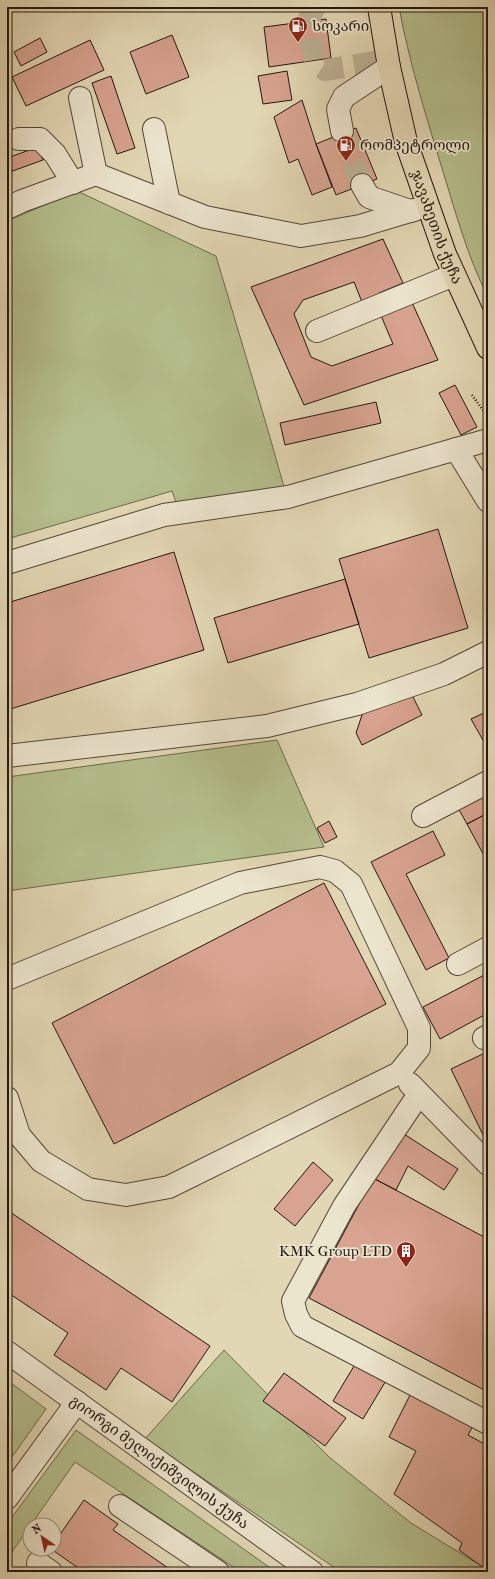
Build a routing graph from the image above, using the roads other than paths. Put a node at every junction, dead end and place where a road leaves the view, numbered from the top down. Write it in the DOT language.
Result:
graph roads {
  1 [pos="379,7"];
  2 [pos="389,67"];
  3 [pos="80,98"];
  4 [pos="154,129"];
  5 [pos="342,131"];
  6 [pos="19,139"];
  7 [pos="96,174"];
  8 [pos="73,183"];
  9 [pos="362,185"];
  10 [pos="170,203"];
  11 [pos="7,208"];
  12 [pos="419,209"];
  13 [pos="454,274"];
  14 [pos="317,331"];
  15 [pos="488,348"];
  16 [pos="488,440"];
  17 [pos="456,449"];
  18 [pos="488,501"];
  19 [pos="7,563"];
  20 [pos="488,652"];
  21 [pos="7,756"];
  22 [pos="488,782"];
  23 [pos="423,816"];
  24 [pos="488,948"];
  25 [pos="458,964"];
  26 [pos="7,980"];
  27 [pos="399,1073"];
  28 [pos="419,1094"];
  29 [pos="7,1098"];
  30 [pos="488,1164"];
  31 [pos="7,1352"];
  32 [pos="77,1402"];
  33 [pos="488,1423"];
  34 [pos="7,1498"];
  35 [pos="120,1506"];
  36 [pos="218,1572"];
  37 [pos="312,1572"];
  1 -- 2 [label="main road, ჯავახეთის ქუჩა"];
  2 -- 5 [label="street"];
  2 -- 12 [label="main road, ჯავახეთის ქუჩა"];
  3 -- 7 [label="street"];
  4 -- 10 [label="street"];
  6 -- 8 [label="street"];
  7 -- 8 [label="street"];
  7 -- 10 [label="street"];
  8 -- 11 [label="street"];
  9 -- 12 [label="street"];
  10 -- 12 [label="street"];
  12 -- 13 [label="main road, ჯავახეთის ქუჩა"];
  13 -- 14 [label="street"];
  13 -- 15 [label="main road, ჯავახეთის ქუჩა"];
  16 -- 17 [label="street"];
  17 -- 18 [label="street"];
  17 -- 19 [label="street"];
  20 -- 21 [label="street"];
  22 -- 23 [label="street"];
  24 -- 25 [label="street"];
  26 -- 27 [label="street"];
  27 -- 28 [label="street"];
  27 -- 29 [label="street"];
  28 -- 30 [label="street"];
  28 -- 33 [label="street"];
  31 -- 32 [label="street, გიორგი მელიქიშვილის ქუჩა"];
  32 -- 34 [label="street"];
  32 -- 37 [label="street, გიორგი მელიქიშვილის ქუჩა"];
  35 -- 36 [label="street"];
}
